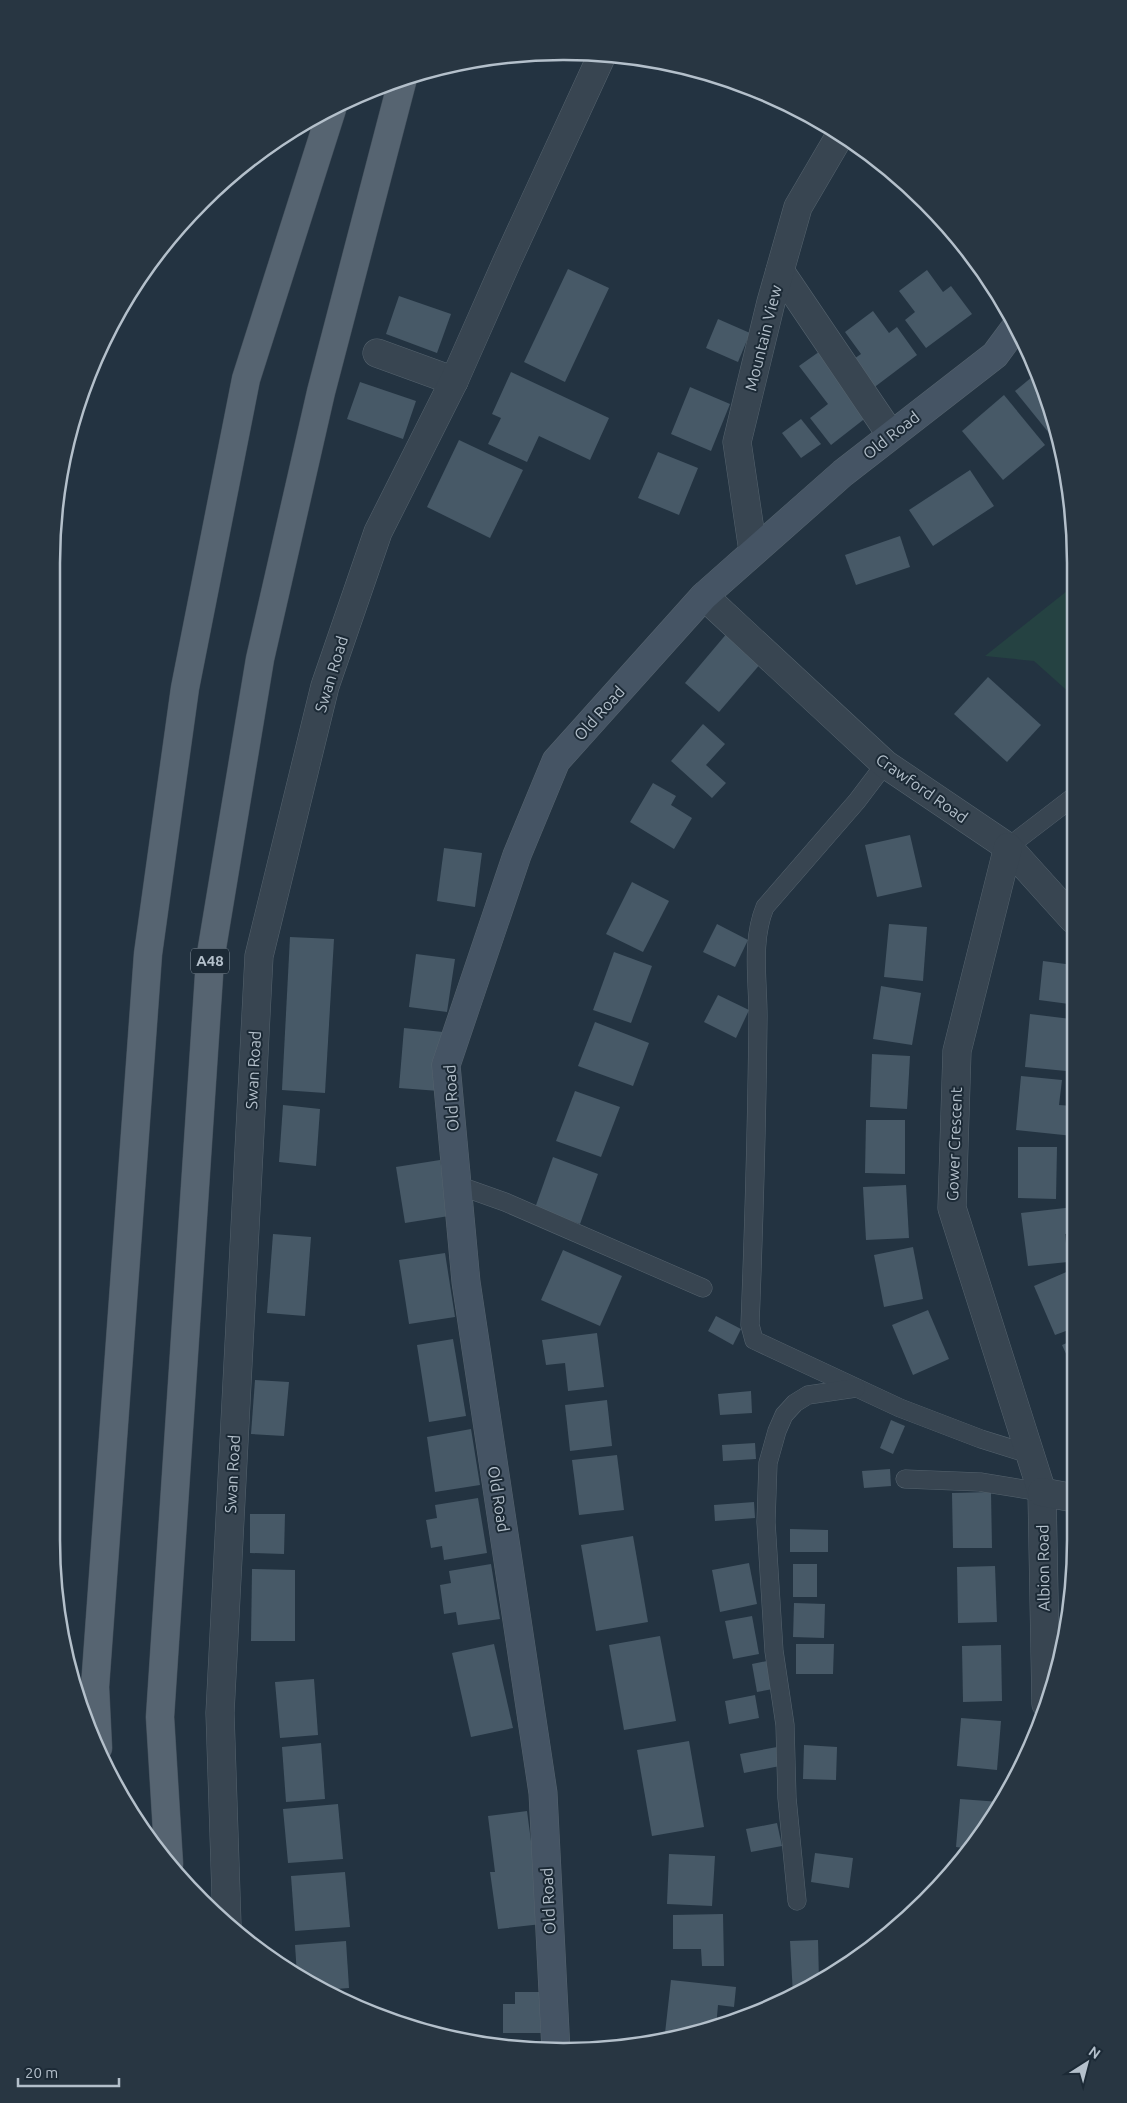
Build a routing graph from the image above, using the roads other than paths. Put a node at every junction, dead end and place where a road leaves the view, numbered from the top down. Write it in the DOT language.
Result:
graph roads {
  1 [pos="599,61"];
  2 [pos="401,88"];
  3 [pos="329,118"];
  4 [pos="837,141"];
  5 [pos="780,271"];
  6 [pos="1011,333"];
  7 [pos="377,353"];
  8 [pos="454,381"];
  9 [pos="891,435"];
  10 [pos="753,551"];
  11 [pos="704,596"];
  12 [pos="885,764"];
  13 [pos="1067,802"];
  14 [pos="1008,848"];
  15 [pos="1067,912"];
  16 [pos="457,1185"];
  17 [pos="703,1288"];
  18 [pos="856,1388"];
  19 [pos="1029,1454"];
  20 [pos="905,1479"];
  21 [pos="1042,1492"];
  22 [pos="1067,1497"];
  23 [pos="1046,1684"];
  24 [pos="97,1729"];
  25 [pos="167,1850"];
  26 [pos="797,1901"];
  27 [pos="227,1913"];
  28 [pos="556,2043"];
  1 -- 8 [label="street, Swan Road"];
  2 -- 25 [label="main road, A48"];
  3 -- 24 [label="main road"];
  4 -- 5 [label="street, Mountain View"];
  5 -- 9 [label="street"];
  5 -- 10 [label="street, Mountain View"];
  6 -- 9 [label="street, Old Road"];
  7 -- 8 [label="street"];
  8 -- 27 [label="street, Swan Road"];
  9 -- 10 [label="street, Old Road"];
  10 -- 11 [label="street, Old Road"];
  11 -- 12 [label="street, Crawford Road"];
  11 -- 16 [label="street, Old Road"];
  12 -- 14 [label="street, Crawford Road"];
  12 -- 18 [label="lane"];
  13 -- 14 [label="lane"];
  14 -- 15 [label="street, Crawford Road"];
  14 -- 19 [label="street, Gower Crescent"];
  16 -- 17 [label="lane"];
  16 -- 28 [label="street, Old Road"];
  18 -- 19 [label="lane"];
  18 -- 26 [label="lane"];
  19 -- 21 [label="street, Gower Crescent"];
  20 -- 21 [label="lane"];
  21 -- 22 [label="street"];
  21 -- 23 [label="street, Albion Road"];
}
